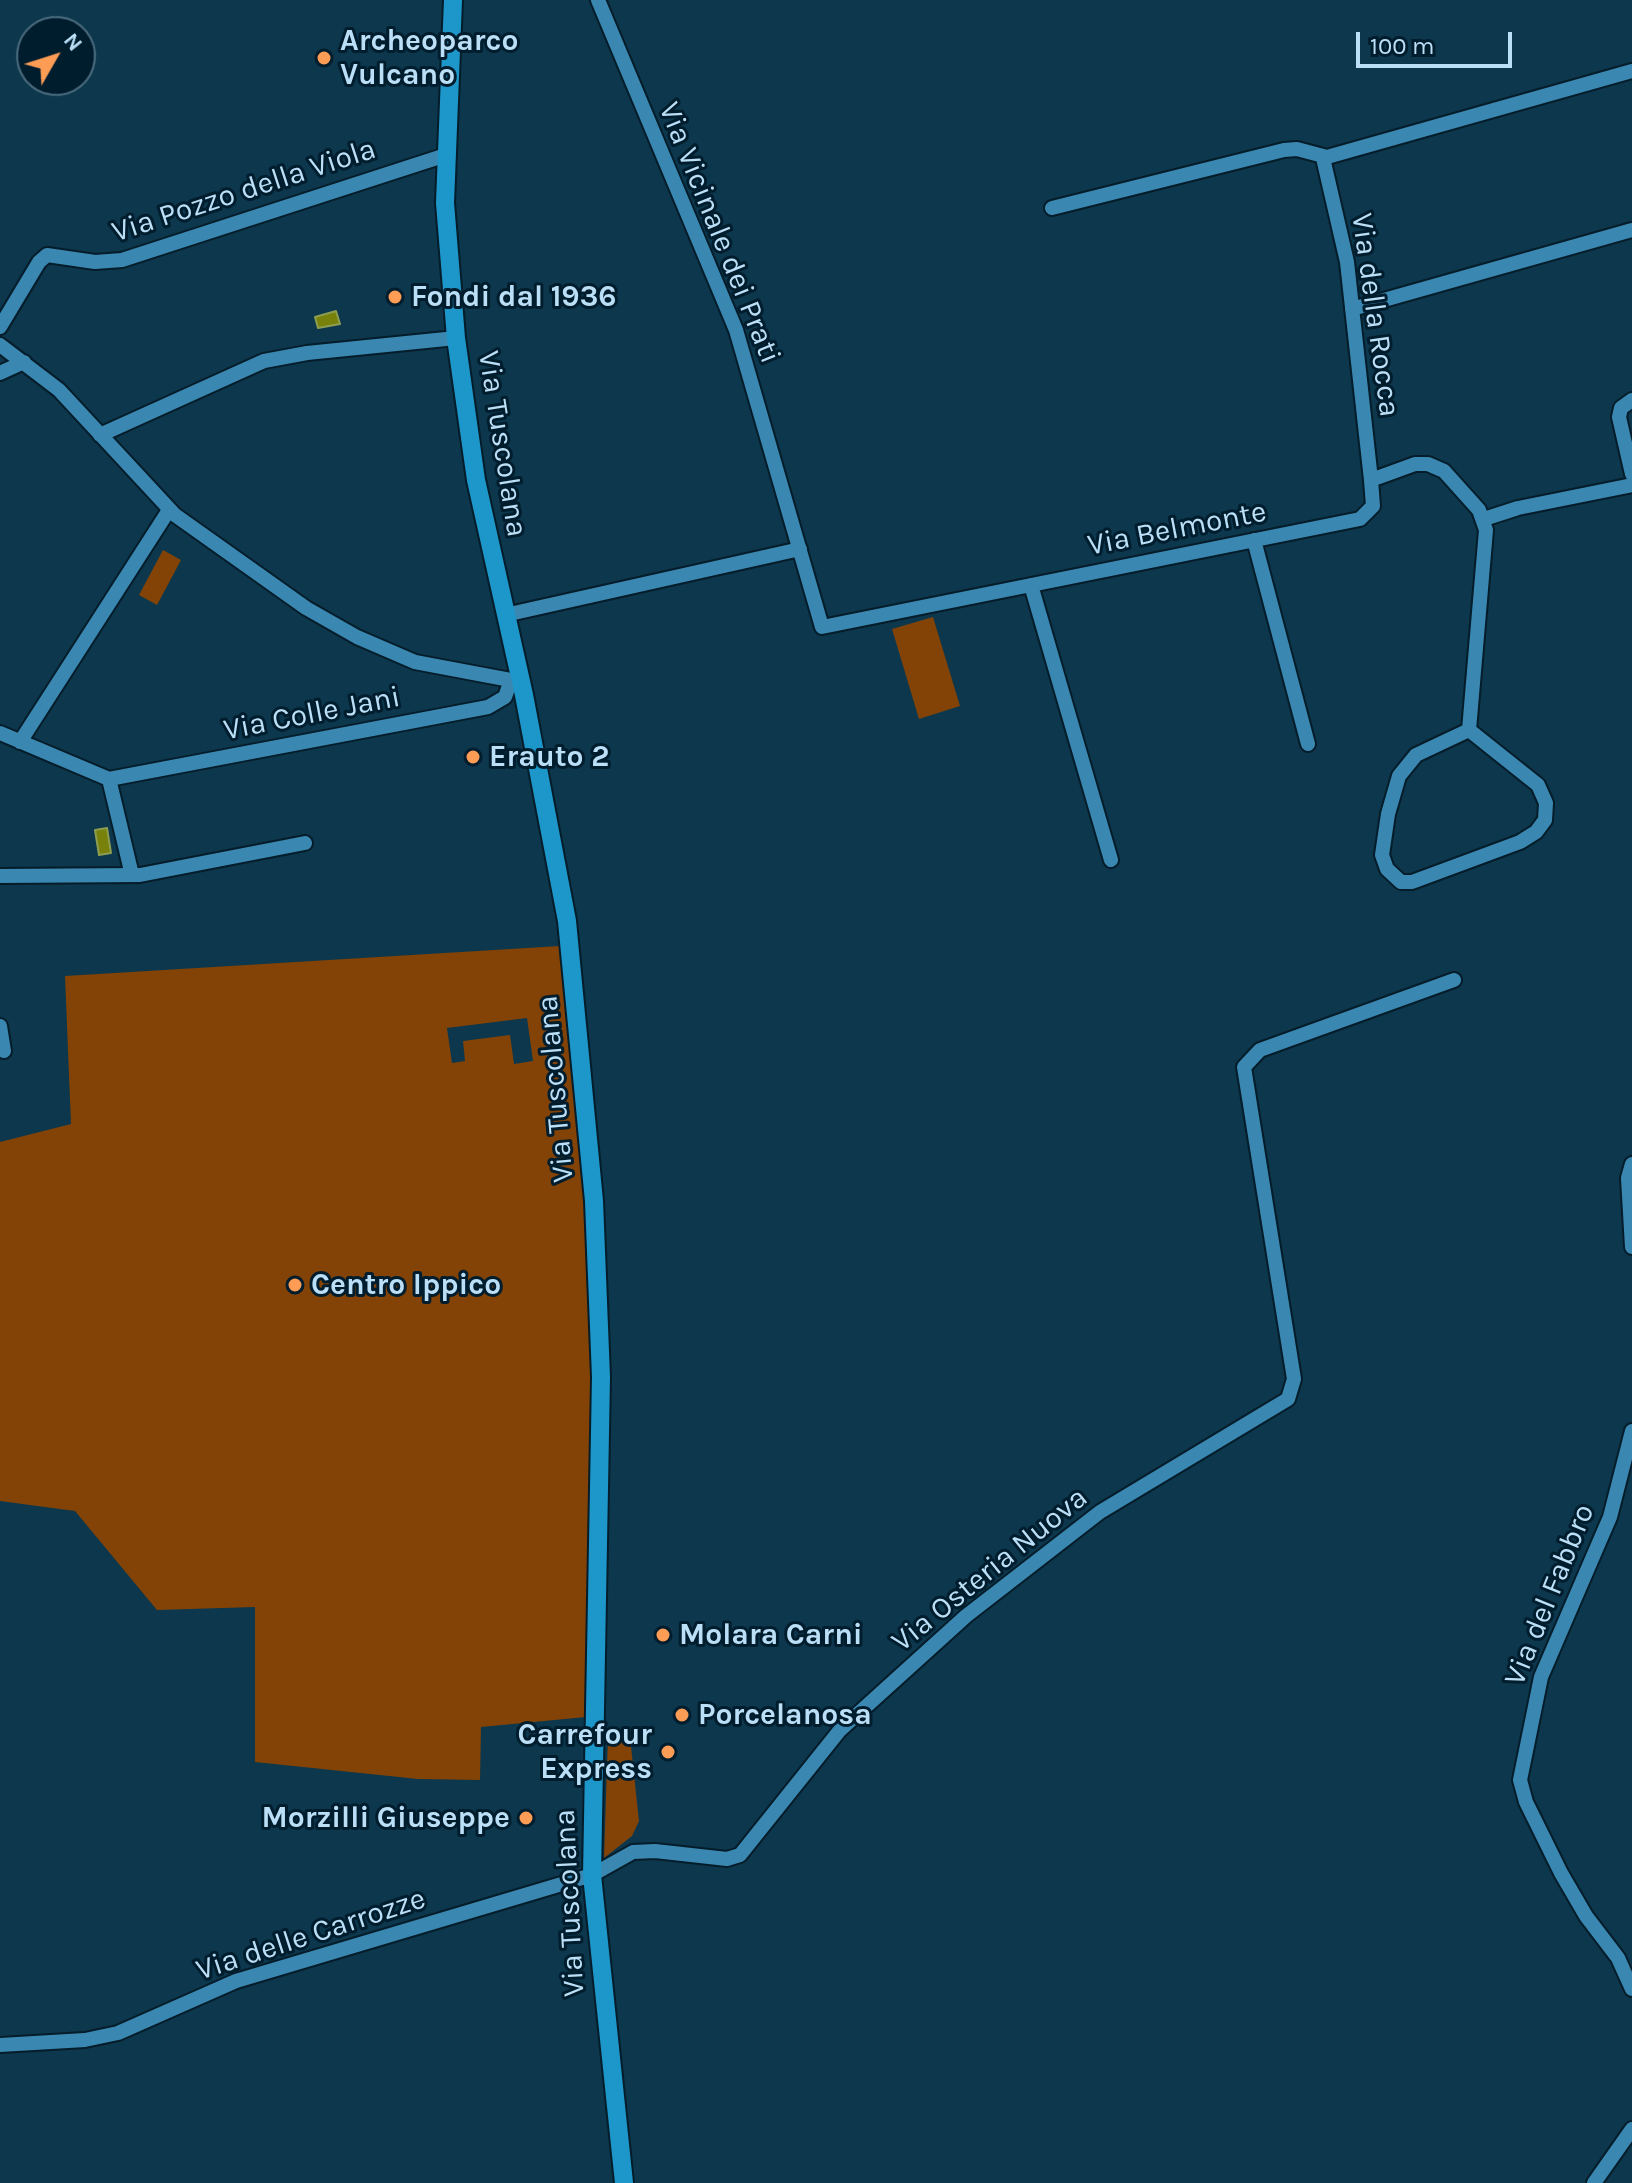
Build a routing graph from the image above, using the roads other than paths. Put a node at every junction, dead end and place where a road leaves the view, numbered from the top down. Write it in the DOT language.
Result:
graph roads {
  1 [pos="453,0"];
  2 [pos="598,0"];
  3 [pos="1632,71"];
  4 [pos="446,155"];
  5 [pos="1323,158"];
  6 [pos="1052,208"];
  7 [pos="1632,230"];
  8 [pos="1352,309"];
  9 [pos="0,327"];
  10 [pos="456,338"];
  11 [pos="0,345"];
  12 [pos="24,362"];
  13 [pos="0,373"];
  14 [pos="1632,400"];
  15 [pos="100,435"];
  16 [pos="1632,474"];
  17 [pos="1371,480"];
  18 [pos="1632,485"];
  19 [pos="169,510"];
  20 [pos="1484,519"];
  21 [pos="1254,540"];
  22 [pos="800,549"];
  23 [pos="1031,585"];
  24 [pos="505,615"];
  25 [pos="822,627"];
  26 [pos="516,681"];
  27 [pos="1469,730"];
  28 [pos="0,733"];
  29 [pos="20,742"];
  30 [pos="1308,744"];
  31 [pos="109,779"];
  32 [pos="305,843"];
  33 [pos="1111,860"];
  34 [pos="132,875"];
  35 [pos="0,876"];
  36 [pos="1454,980"];
  37 [pos="0,1026"];
  38 [pos="4,1051"];
  39 [pos="1631,1165"];
  40 [pos="1632,1247"];
  41 [pos="1632,1431"];
  42 [pos="592,1875"];
  43 [pos="1632,1989"];
  44 [pos="0,2045"];
  45 [pos="1632,2129"];
  46 [pos="624,2183"];
  47 [pos="1594,2183"];
  1 -- 4 [label="main road, Via Tuscolana"];
  2 -- 22 [label="street, Via Vicinale dei Prati"];
  3 -- 5 [label="street"];
  4 -- 9 [label="street, Via Pozzo della Viola"];
  4 -- 10 [label="main road, Via Tuscolana"];
  5 -- 6 [label="street"];
  5 -- 8 [label="street, Via della Rocca"];
  7 -- 8 [label="street"];
  8 -- 17 [label="street, Via della Rocca"];
  10 -- 15 [label="street"];
  10 -- 24 [label="main road, Via Tuscolana"];
  11 -- 12 [label="street"];
  12 -- 13 [label="street"];
  12 -- 15 [label="street"];
  14 -- 16 [label="street"];
  15 -- 19 [label="street"];
  17 -- 20 [label="street"];
  17 -- 21 [label="street, Via Belmonte"];
  18 -- 20 [label="street"];
  19 -- 26 [label="street"];
  19 -- 29 [label="street"];
  20 -- 27 [label="street"];
  21 -- 23 [label="street, Via Belmonte"];
  21 -- 30 [label="street"];
  22 -- 24 [label="street"];
  22 -- 25 [label="street, Via Vicinale dei Prati"];
  23 -- 25 [label="street, Via Belmonte"];
  23 -- 33 [label="street"];
  24 -- 26 [label="main road, Via Tuscolana"];
  26 -- 31 [label="street, Via Colle Jani"];
  26 -- 42 [label="main road, Via Tuscolana"];
  27 -- 27 [label="street"];
  28 -- 29 [label="street"];
  29 -- 31 [label="street"];
  31 -- 34 [label="street"];
  32 -- 34 [label="street"];
  34 -- 35 [label="street"];
  36 -- 42 [label="street, Via Osteria Nuova"];
  37 -- 38 [label="street"];
  39 -- 40 [label="street"];
  41 -- 43 [label="street, Via del Fabbro"];
  42 -- 44 [label="street, Via delle Carrozze"];
  42 -- 46 [label="main road, Via Tuscolana"];
  45 -- 47 [label="street"];
}
